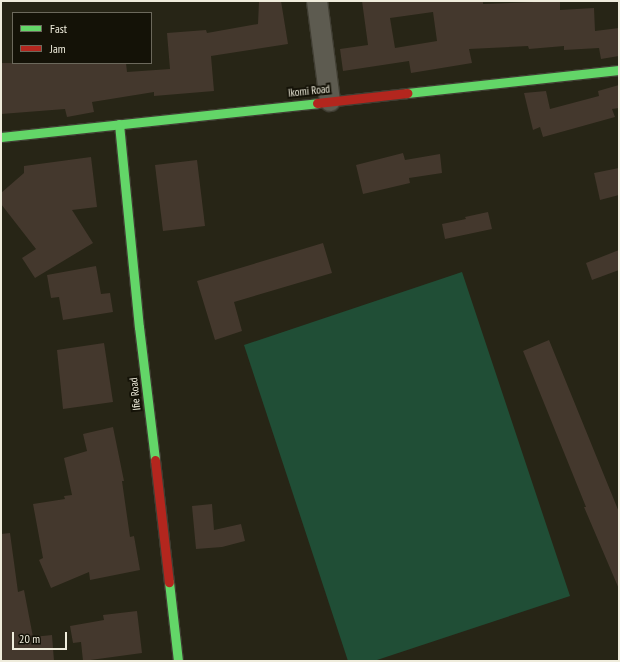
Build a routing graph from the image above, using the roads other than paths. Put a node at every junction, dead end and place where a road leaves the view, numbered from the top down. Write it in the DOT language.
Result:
graph roads {
  1 [pos="317,1"];
  2 [pos="619,70"];
  3 [pos="330,101"];
  4 [pos="119,124"];
  5 [pos="1,137"];
  6 [pos="178,661"];
  1 -- 3 [label="street"];
  2 -- 3 [label="street, Ikomi Road"];
  3 -- 4 [label="street, Ikomi Road"];
  4 -- 5 [label="street, Ikomi Road"];
  4 -- 6 [label="street, Ifie Road"];
}
